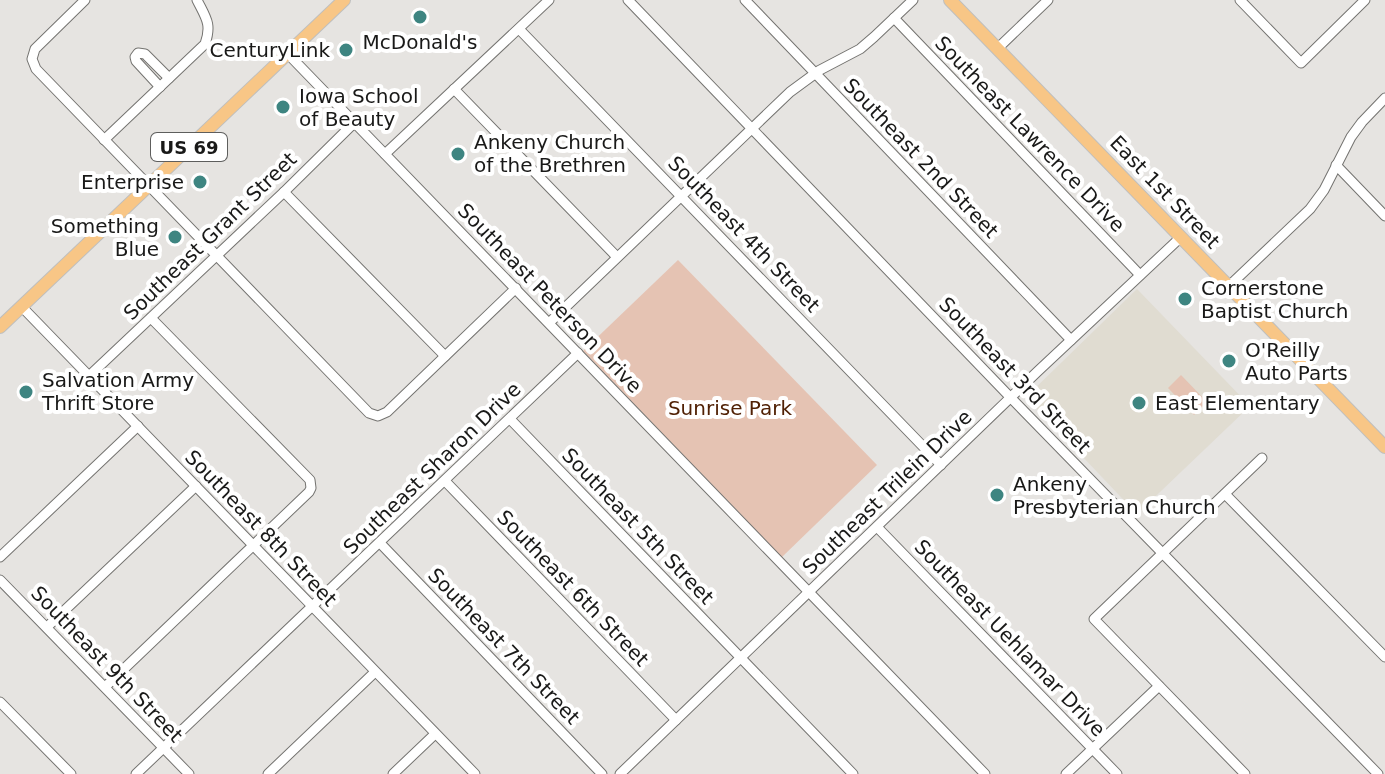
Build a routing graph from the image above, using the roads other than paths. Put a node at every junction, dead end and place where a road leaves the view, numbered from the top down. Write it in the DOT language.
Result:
graph roads {
  1 [pos="85,0"];
  2 [pos="197,0"];
  3 [pos="344,0"];
  4 [pos="549,0"];
  5 [pos="628,0"];
  6 [pos="745,0"];
  7 [pos="913,0"];
  8 [pos="950,0"];
  9 [pos="1048,0"];
  10 [pos="1240,0"];
  11 [pos="1360,2"];
  12 [pos="894,18"];
  13 [pos="519,29"];
  14 [pos="998,48"];
  15 [pos="288,54"];
  16 [pos="815,73"];
  17 [pos="169,78"];
  18 [pos="160,87"];
  19 [pos="454,89"];
  20 [pos="1385,98"];
  21 [pos="355,122"];
  22 [pos="752,128"];
  23 [pos="104,140"];
  24 [pos="385,154"];
  25 [pos="1336,165"];
  26 [pos="149,186"];
  27 [pos="284,192"];
  28 [pos="681,194"];
  29 [pos="1385,216"];
  30 [pos="1181,237"];
  31 [pos="216,257"];
  32 [pos="617,257"];
  33 [pos="1140,275"];
  34 [pos="1229,286"];
  35 [pos="516,288"];
  36 [pos="22,307"];
  37 [pos="151,318"];
  38 [pos="549,323"];
  39 [pos="0,327"];
  40 [pos="1071,340"];
  41 [pos="578,353"];
  42 [pos="445,356"];
  43 [pos="89,376"];
  44 [pos="1011,398"];
  45 [pos="510,419"];
  46 [pos="138,426"];
  47 [pos="1385,447"];
  48 [pos="1262,458"];
  49 [pos="941,465"];
  50 [pos="445,481"];
  51 [pos="196,486"];
  52 [pos="1225,494"];
  53 [pos="877,527"];
  54 [pos="380,543"];
  55 [pos="253,545"];
  56 [pos="1163,553"];
  57 [pos="0,557"];
  58 [pos="0,580"];
  59 [pos="809,592"];
  60 [pos="313,607"];
  61 [pos="47,627"];
  62 [pos="1385,657"];
  63 [pos="741,658"];
  64 [pos="375,672"];
  65 [pos="1159,686"];
  66 [pos="105,687"];
  67 [pos="0,702"];
  68 [pos="676,720"];
  69 [pos="435,734"];
  70 [pos="163,748"];
  71 [pos="1092,749"];
  72 [pos="71,774"];
  73 [pos="136,774"];
  74 [pos="189,774"];
  75 [pos="268,774"];
  76 [pos="393,774"];
  77 [pos="475,774"];
  78 [pos="602,774"];
  79 [pos="620,774"];
  80 [pos="853,774"];
  81 [pos="985,774"];
  82 [pos="1066,774"];
  83 [pos="1117,774"];
  84 [pos="1245,774"];
  85 [pos="1378,774"];
  1 -- 23 [label="street"];
  2 -- 17 [label="street"];
  3 -- 15 [label="main road, US 69"];
  4 -- 13 [label="street"];
  5 -- 22 [label="street, Southeast 3rd Street"];
  6 -- 16 [label="street, Southeast 2nd Street"];
  7 -- 12 [label="street"];
  8 -- 14 [label="main road, East 1st Street"];
  9 -- 14 [label="street"];
  10 -- 11 [label="street"];
  12 -- 16 [label="street"];
  12 -- 33 [label="street, Southeast Lawrence Drive"];
  13 -- 19 [label="street"];
  13 -- 28 [label="street, Southeast 4th Street"];
  14 -- 30 [label="main road, East 1st Street"];
  15 -- 21 [label="street, Southeast Peterson Drive"];
  15 -- 26 [label="main road, US 69"];
  16 -- 22 [label="street"];
  16 -- 40 [label="street, Southeast 2nd Street"];
  17 -- 18 [label="street"];
  17 -- 18 [label="street"];
  18 -- 23 [label="street"];
  19 -- 24 [label="street"];
  19 -- 32 [label="street"];
  20 -- 25 [label="street"];
  21 -- 24 [label="street, Southeast Peterson Drive"];
  21 -- 27 [label="street, Southeast Grant Street"];
  22 -- 28 [label="street"];
  22 -- 44 [label="street, Southeast 3rd Street"];
  23 -- 26 [label="street"];
  24 -- 35 [label="street, Southeast Peterson Drive"];
  25 -- 29 [label="street"];
  25 -- 34 [label="street"];
  26 -- 31 [label="street"];
  26 -- 36 [label="main road, US 69"];
  27 -- 31 [label="street, Southeast Grant Street"];
  27 -- 42 [label="street"];
  28 -- 32 [label="street"];
  28 -- 49 [label="street, Southeast 4th Street"];
  30 -- 33 [label="street, Southeast Trilein Drive"];
  30 -- 34 [label="main road, East 1st Street"];
  31 -- 37 [label="street, Southeast Grant Street"];
  31 -- 42 [label="street"];
  32 -- 38 [label="street"];
  33 -- 40 [label="street, Southeast Trilein Drive"];
  34 -- 47 [label="main road, East 1st Street"];
  35 -- 38 [label="street, Southeast Peterson Drive"];
  35 -- 42 [label="street"];
  36 -- 39 [label="main road, US 69"];
  36 -- 43 [label="street, Southeast 8th Street"];
  37 -- 43 [label="street, Southeast Grant Street"];
  37 -- 55 [label="street"];
  38 -- 41 [label="street, Southeast Peterson Drive"];
  40 -- 44 [label="street, Southeast Trilein Drive"];
  41 -- 45 [label="street, Southeast Sharon Drive"];
  41 -- 59 [label="street, Southeast Peterson Drive"];
  43 -- 46 [label="street, Southeast 8th Street"];
  44 -- 49 [label="street, Southeast Trilein Drive"];
  44 -- 56 [label="street, Southeast 3rd Street"];
  45 -- 50 [label="street, Southeast Sharon Drive"];
  45 -- 63 [label="street, Southeast 5th Street"];
  46 -- 51 [label="street, Southeast 8th Street"];
  46 -- 57 [label="street"];
  48 -- 52 [label="street"];
  49 -- 53 [label="street, Southeast Trilein Drive"];
  50 -- 54 [label="street, Southeast Sharon Drive"];
  50 -- 68 [label="street, Southeast 6th Street"];
  51 -- 55 [label="street, Southeast 8th Street"];
  51 -- 61 [label="street"];
  52 -- 56 [label="street"];
  52 -- 62 [label="street"];
  53 -- 59 [label="street, Southeast Trilein Drive"];
  53 -- 71 [label="street, Southeast Uehlamar Drive"];
  54 -- 60 [label="street, Southeast Sharon Drive"];
  54 -- 78 [label="street, Southeast 7th Street"];
  55 -- 60 [label="street, Southeast 8th Street"];
  55 -- 66 [label="street"];
  56 -- 65 [label="street"];
  56 -- 85 [label="street, Southeast 3rd Street"];
  58 -- 61 [label="street, Southeast 9th Street"];
  59 -- 63 [label="street, Southeast Trilein Drive"];
  59 -- 81 [label="street, Southeast Peterson Drive"];
  60 -- 64 [label="street, Southeast 8th Street"];
  60 -- 70 [label="street, Southeast Sharon Drive"];
  61 -- 66 [label="street, Southeast 9th Street"];
  63 -- 68 [label="street, Southeast Trilein Drive"];
  63 -- 80 [label="street, Southeast 5th Street"];
  64 -- 69 [label="street, Southeast 8th Street"];
  64 -- 75 [label="street"];
  65 -- 71 [label="street"];
  65 -- 84 [label="street"];
  66 -- 70 [label="street, Southeast 9th Street"];
  67 -- 72 [label="street"];
  68 -- 79 [label="street, Southeast Trilein Drive"];
  69 -- 76 [label="street"];
  69 -- 77 [label="street, Southeast 8th Street"];
  70 -- 73 [label="street, Southeast Sharon Drive"];
  70 -- 74 [label="street, Southeast 9th Street"];
  71 -- 82 [label="street"];
  71 -- 83 [label="street, Southeast Uehlamar Drive"];
}
